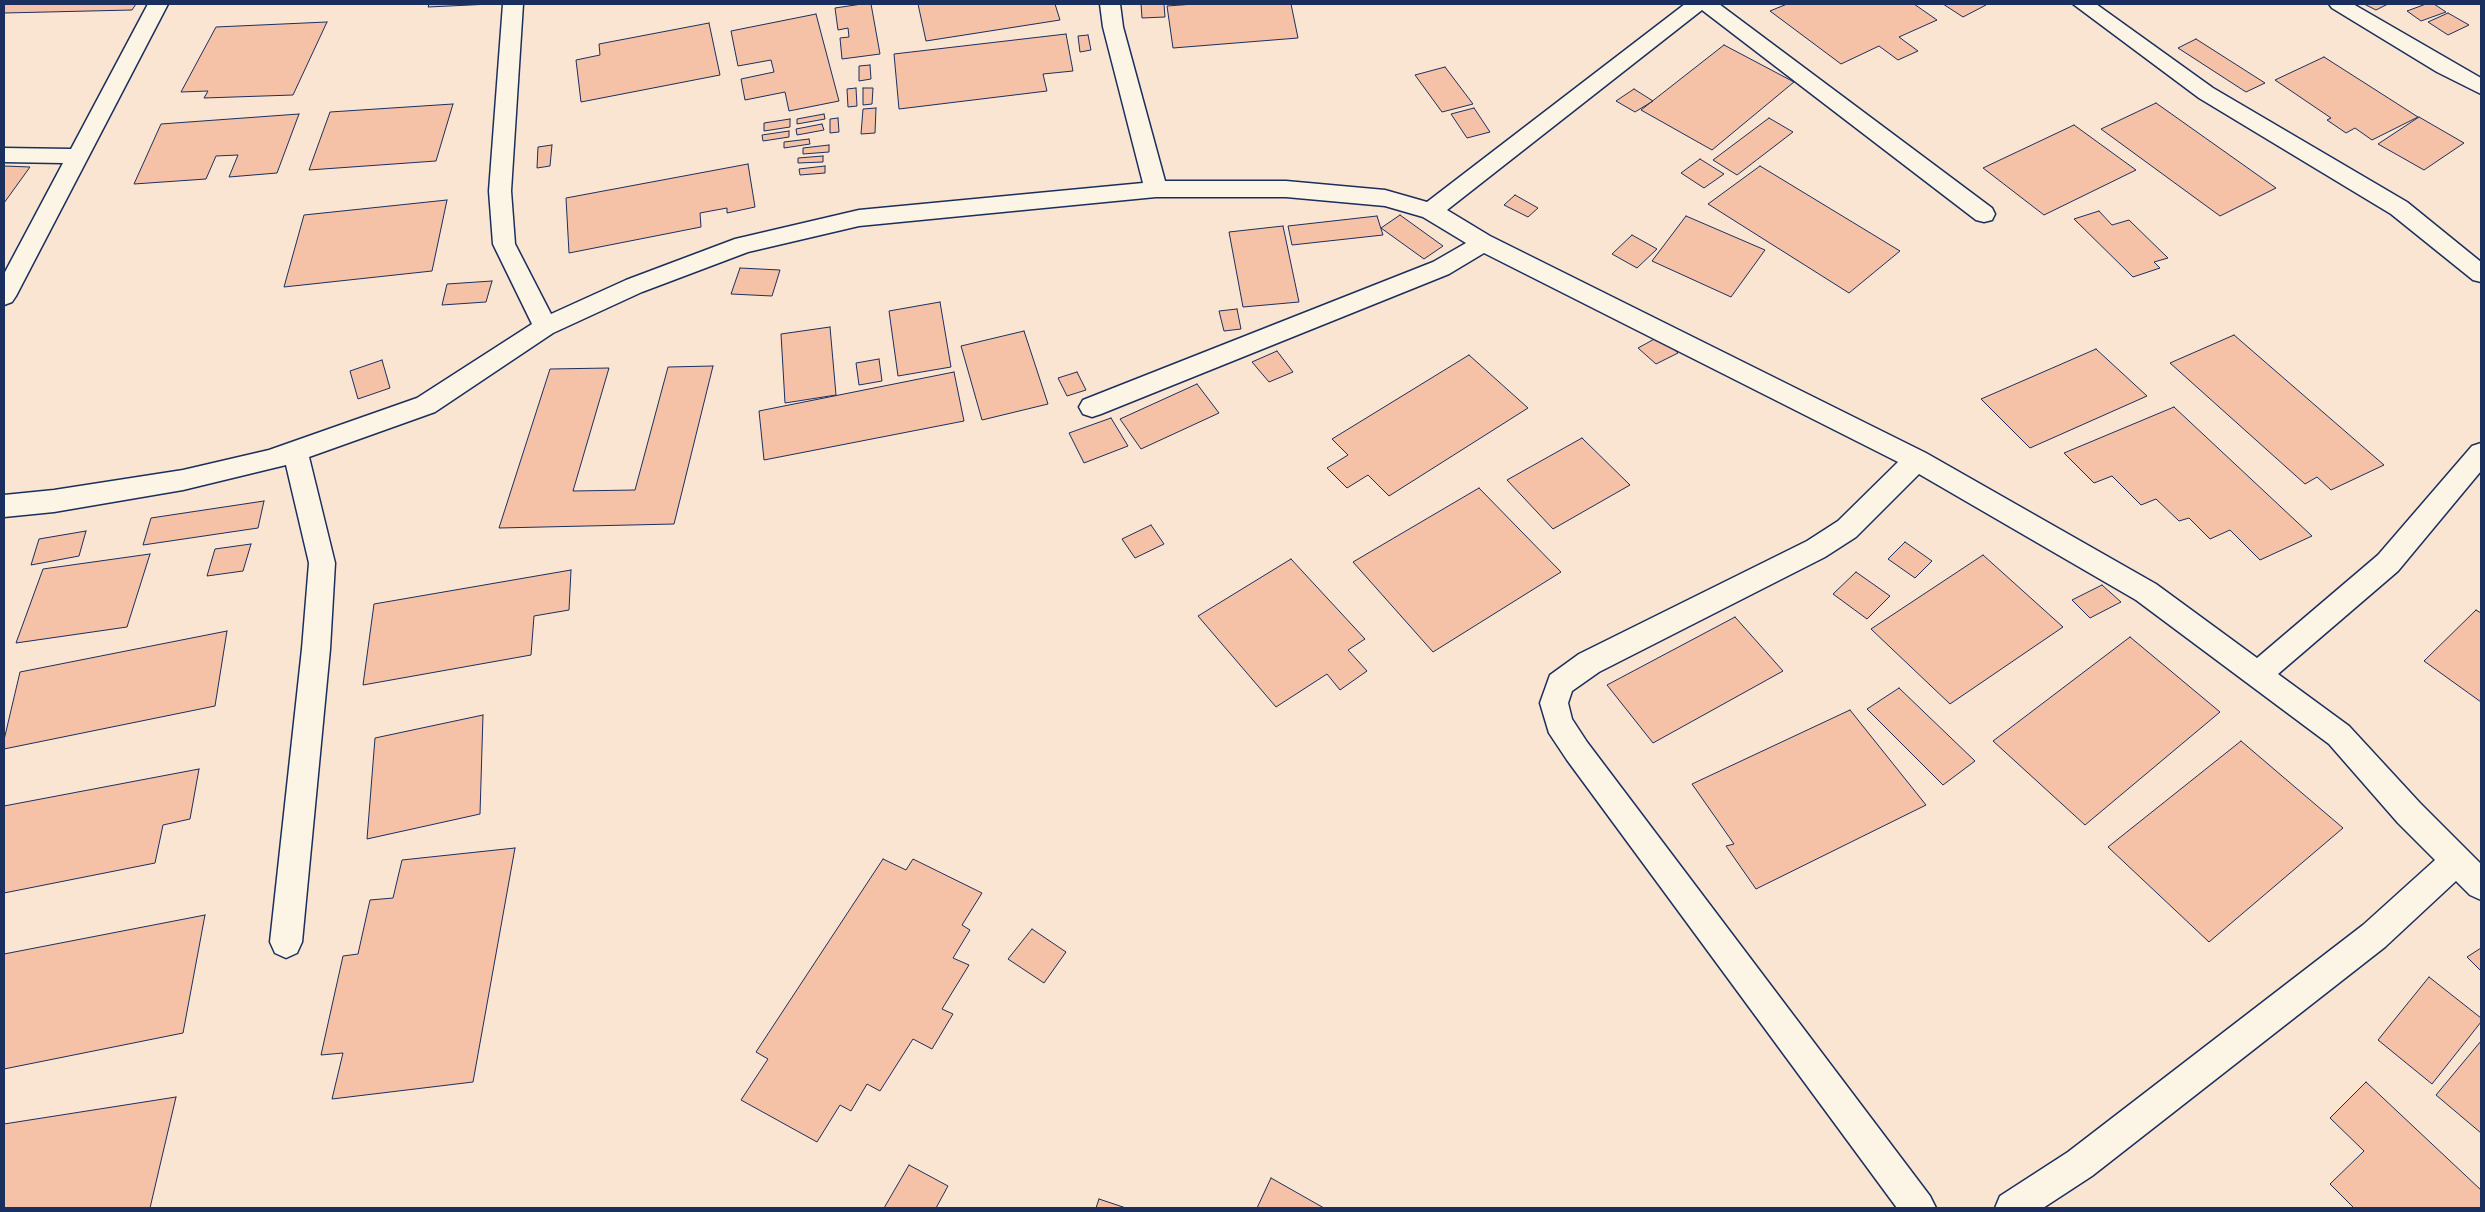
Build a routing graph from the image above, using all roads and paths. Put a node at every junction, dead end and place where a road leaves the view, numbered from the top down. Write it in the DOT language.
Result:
graph roads {
  1 [pos="158,4"];
  2 [pos="513,4"];
  3 [pos="1110,4"];
  4 [pos="1697,4"];
  5 [pos="1706,4"];
  6 [pos="2083,4"];
  7 [pos="2339,4"];
  8 [pos="2481,87"];
  9 [pos="4,155"];
  10 [pos="77,156"];
  11 [pos="1156,189"];
  12 [pos="1431,211"];
  13 [pos="1984,214"];
  14 [pos="1482,242"];
  15 [pos="2481,274"];
  16 [pos="4,296"];
  17 [pos="545,327"];
  18 [pos="1092,407"];
  19 [pos="294,452"];
  20 [pos="2481,453"];
  21 [pos="1917,460"];
  22 [pos="4,506"];
  23 [pos="2258,674"];
  24 [pos="2456,861"];
  25 [pos="2481,885"];
  26 [pos="286,942"];
  27 [pos="1918,1208"];
  28 [pos="2012,1208"];
  1 -- 10 [label="street"];
  2 -- 17 [label="street"];
  3 -- 11 [label="street"];
  4 -- 12 [label="street"];
  5 -- 13 [label="street"];
  6 -- 15 [label="street"];
  7 -- 8 [label="street"];
  9 -- 10 [label="street"];
  10 -- 16 [label="street"];
  11 -- 12 [label="street"];
  11 -- 17 [label="street"];
  12 -- 14 [label="street"];
  14 -- 18 [label="street"];
  14 -- 21 [label="street"];
  17 -- 19 [label="street"];
  19 -- 22 [label="street"];
  19 -- 26 [label="street"];
  20 -- 23 [label="street"];
  21 -- 23 [label="street"];
  21 -- 27 [label="street"];
  23 -- 24 [label="street"];
  24 -- 25 [label="street"];
  24 -- 28 [label="street"];
}
